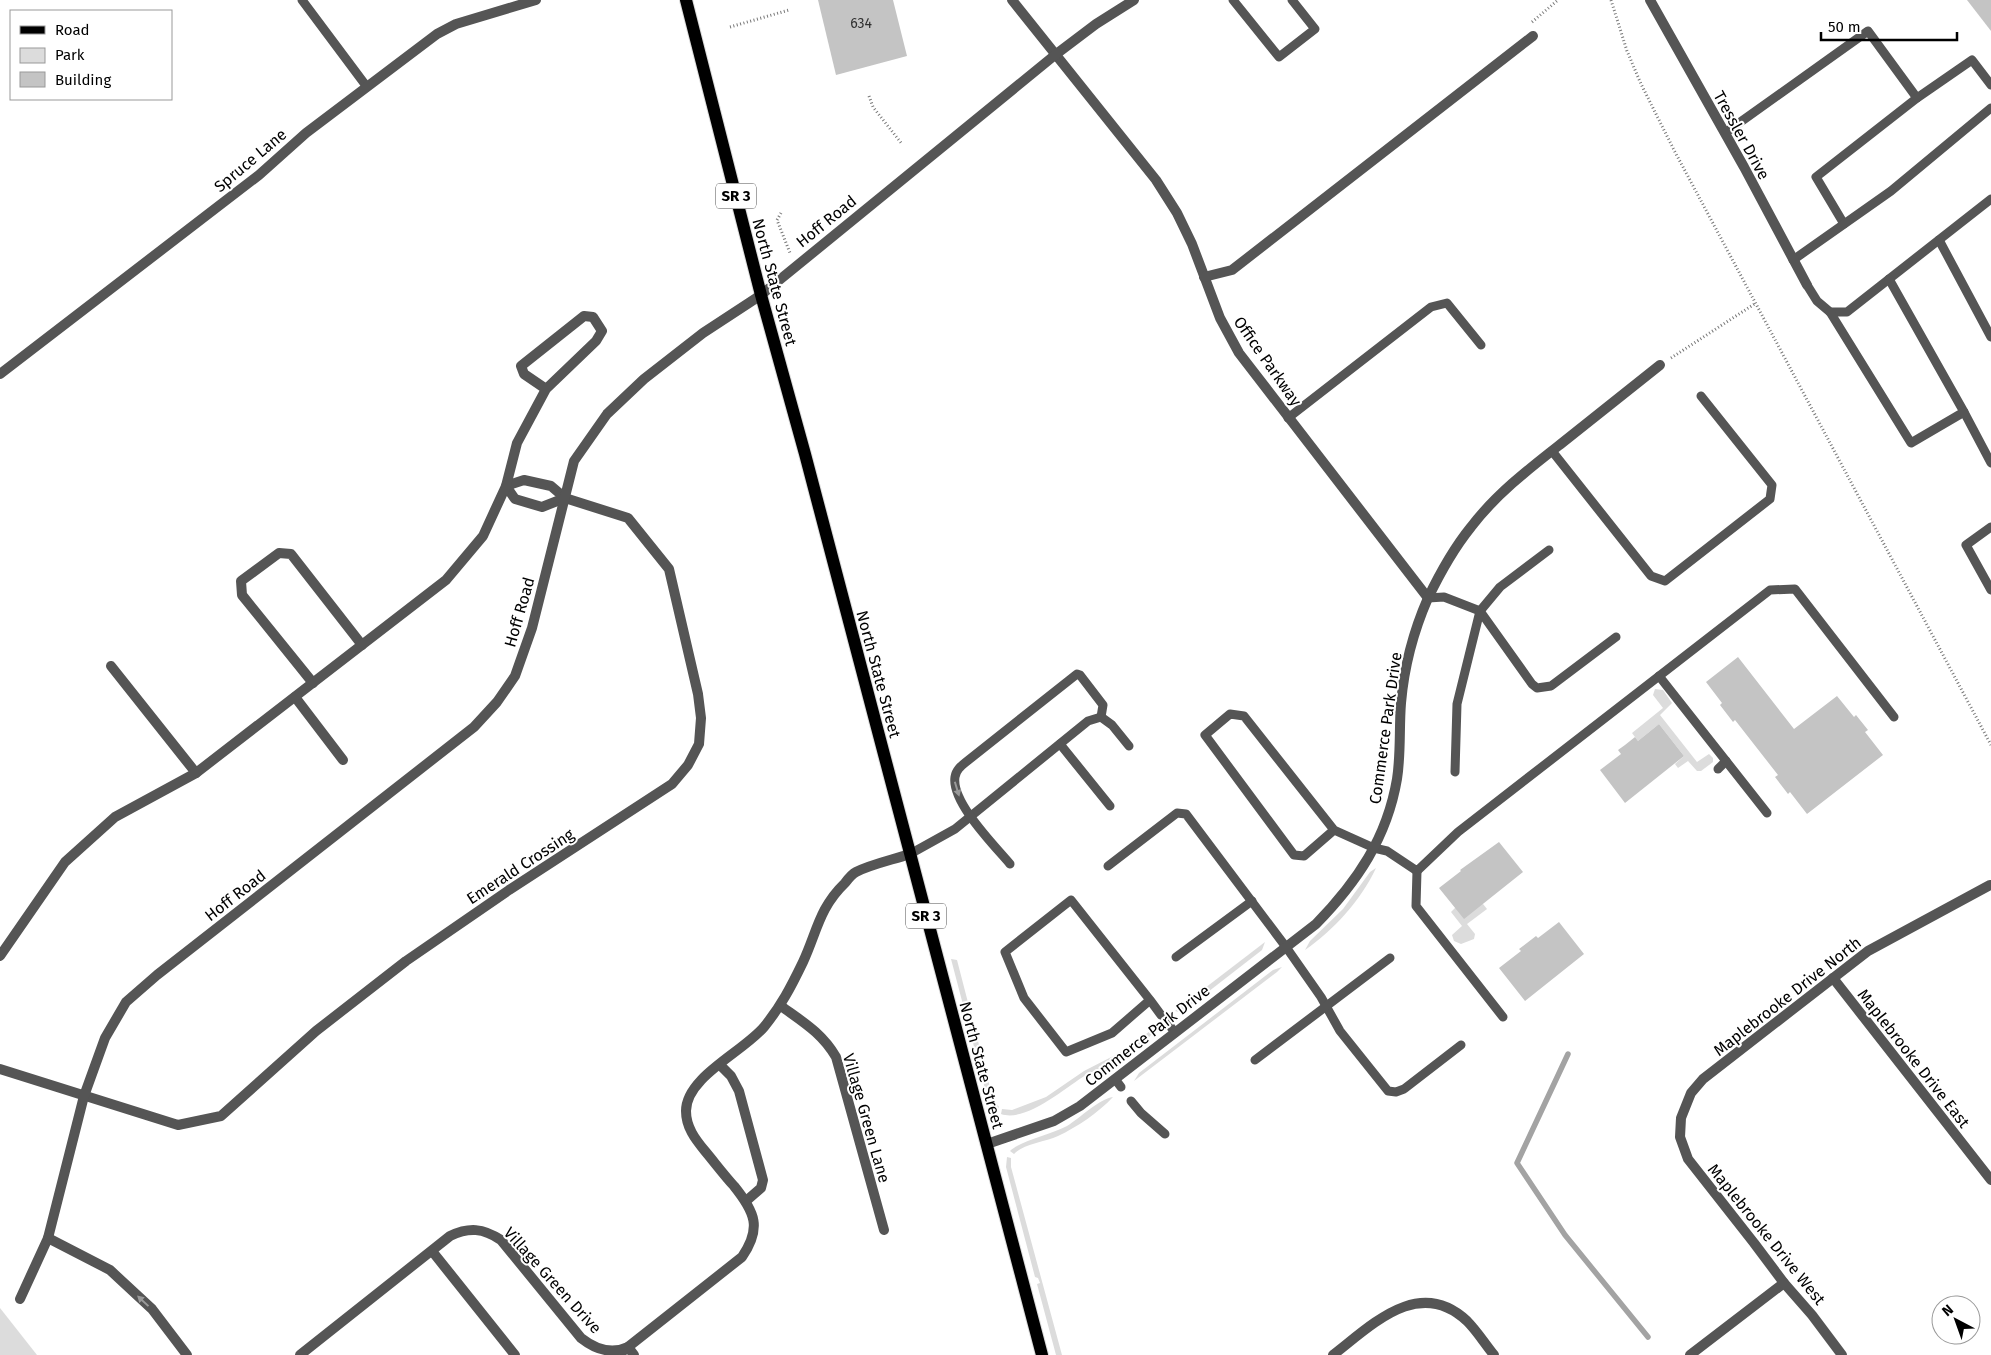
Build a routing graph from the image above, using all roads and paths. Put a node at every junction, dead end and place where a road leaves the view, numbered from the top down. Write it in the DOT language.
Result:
graph roads {
  1 [pos="302,0"];
  2 [pos="536,0"];
  3 [pos="686,0"];
  4 [pos="1012,0"];
  5 [pos="1134,0"];
  6 [pos="1233,0"];
  7 [pos="1292,0"];
  8 [pos="1558,0"];
  9 [pos="1611,0"];
  10 [pos="1650,0"];
  11 [pos="511,3"];
  12 [pos="789,10"];
  13 [pos="730,26"];
  14 [pos="1526,27"];
  15 [pos="1533,36"];
  16 [pos="1056,55"];
  17 [pos="1991,86"];
  18 [pos="367,88"];
  19 [pos="869,96"];
  20 [pos="1917,98"];
  21 [pos="1991,108"];
  22 [pos="1725,133"];
  23 [pos="902,144"];
  24 [pos="1991,199"];
  25 [pos="781,213"];
  26 [pos="1844,224"];
  27 [pos="1939,240"];
  28 [pos="1793,260"];
  29 [pos="795,266"];
  30 [pos="1204,278"];
  31 [pos="1889,279"];
  32 [pos="1806,285"];
  33 [pos="761,294"];
  34 [pos="1756,303"];
  35 [pos="1830,312"];
  36 [pos="1991,337"];
  37 [pos="1481,345"];
  38 [pos="1660,365"];
  39 [pos="0,374"];
  40 [pos="546,389"];
  41 [pos="1701,396"];
  42 [pos="1964,412"];
  43 [pos="1288,418"];
  44 [pos="1552,451"];
  45 [pos="1991,463"];
  46 [pos="506,486"];
  47 [pos="565,498"];
  48 [pos="1991,527"];
  49 [pos="1549,550"];
  50 [pos="1991,590"];
  51 [pos="1428,598"];
  52 [pos="1480,611"];
  53 [pos="1616,637"];
  54 [pos="362,645"];
  55 [pos="111,666"];
  56 [pos="1659,676"];
  57 [pos="313,683"];
  58 [pos="295,697"];
  59 [pos="1101,717"];
  60 [pos="1894,717"];
  61 [pos="1060,744"];
  62 [pos="1991,745"];
  63 [pos="1129,746"];
  64 [pos="343,760"];
  65 [pos="1726,761"];
  66 [pos="1718,769"];
  67 [pos="1455,772"];
  68 [pos="196,773"];
  69 [pos="1110,806"];
  70 [pos="1767,814"];
  71 [pos="970,817"];
  72 [pos="1334,830"];
  73 [pos="1374,848"];
  74 [pos="910,854"];
  75 [pos="1010,864"];
  76 [pos="1108,866"];
  77 [pos="1417,871"];
  78 [pos="1990,885"];
  79 [pos="1252,901"];
  80 [pos="1286,947"];
  81 [pos="0,956"];
  82 [pos="1176,957"];
  83 [pos="1390,958"];
  84 [pos="1833,978"];
  85 [pos="1150,1000"];
  86 [pos="781,1006"];
  87 [pos="1326,1006"];
  88 [pos="1161,1016"];
  89 [pos="1502,1016"];
  90 [pos="1168,1023"];
  91 [pos="1175,1033"];
  92 [pos="1461,1045"];
  93 [pos="1255,1060"];
  94 [pos="720,1065"];
  95 [pos="0,1069"];
  96 [pos="84,1096"];
  97 [pos="1131,1101"];
  98 [pos="1680,1126"];
  99 [pos="1165,1134"];
  100 [pos="986,1144"];
  101 [pos="1991,1180"];
  102 [pos="746,1201"];
  103 [pos="884,1230"];
  104 [pos="48,1238"];
  105 [pos="432,1251"];
  106 [pos="1784,1284"];
  107 [pos="20,1299"];
  108 [pos="631,1351"];
  109 [pos="187,1355"];
  110 [pos="300,1355"];
  111 [pos="515,1355"];
  112 [pos="618,1355"];
  113 [pos="1042,1355"];
  114 [pos="1333,1355"];
  115 [pos="1494,1355"];
  116 [pos="1690,1355"];
  117 [pos="1842,1355"];
  1 -- 18 [label="lane"];
  2 -- 11 [label="street, Spruce Lane"];
  3 -- 33 [label="main road, North State Street / SR 3"];
  4 -- 16 [label="street, Office Parkway"];
  5 -- 16 [label="street, Hoff Road"];
  6 -- 7 [label="lane"];
  8 -- 14 [label="path"];
  9 -- 34 [label="path"];
  10 -- 22 [label="street, Tressler Drive"];
  11 -- 18 [label="street, Spruce Lane"];
  12 -- 13 [label="path"];
  15 -- 30 [label="street"];
  16 -- 29 [label="street, Hoff Road"];
  16 -- 30 [label="street, Office Parkway"];
  17 -- 20 [label="lane"];
  18 -- 39 [label="street, Spruce Lane"];
  19 -- 23 [label="path"];
  20 -- 22 [label="lane"];
  20 -- 26 [label="lane"];
  21 -- 26 [label="lane"];
  22 -- 28 [label="street, Tressler Drive"];
  24 -- 27 [label="lane"];
  25 -- 29 [label="path"];
  26 -- 28 [label="lane"];
  27 -- 31 [label="lane"];
  27 -- 36 [label="lane"];
  28 -- 32 [label="street, Tressler Drive"];
  29 -- 33 [label="street, Hoff Road"];
  30 -- 43 [label="street, Office Parkway"];
  31 -- 35 [label="lane"];
  31 -- 42 [label="lane"];
  32 -- 35 [label="lane"];
  33 -- 47 [label="street, Hoff Road"];
  33 -- 74 [label="main road, North State Street / SR 3"];
  34 -- 38 [label="path"];
  34 -- 62 [label="path"];
  35 -- 42 [label="lane"];
  37 -- 43 [label="lane"];
  38 -- 44 [label="street, Commerce Park Drive"];
  40 -- 40 [label="street"];
  40 -- 46 [label="street"];
  41 -- 44 [label="lane"];
  42 -- 45 [label="lane"];
  43 -- 51 [label="street, Office Parkway"];
  44 -- 51 [label="street, Commerce Park Drive"];
  46 -- 47 [label="street, Emerald Crossing"];
  46 -- 47 [label="street"];
  46 -- 54 [label="street"];
  47 -- 96 [label="street, Hoff Road"];
  47 -- 96 [label="street, Emerald Crossing"];
  48 -- 50 [label="lane"];
  49 -- 52 [label="lane"];
  51 -- 52 [label="lane"];
  51 -- 73 [label="street, Commerce Park Drive"];
  52 -- 53 [label="lane"];
  52 -- 67 [label="lane"];
  54 -- 57 [label="street"];
  54 -- 57 [label="street"];
  55 -- 68 [label="street"];
  56 -- 60 [label="lane"];
  56 -- 65 [label="lane"];
  56 -- 77 [label="lane"];
  57 -- 58 [label="street"];
  58 -- 64 [label="street"];
  58 -- 68 [label="street"];
  59 -- 61 [label="lane"];
  59 -- 63 [label="lane"];
  59 -- 71 [label="lane, one-way"];
  61 -- 69 [label="lane"];
  61 -- 71 [label="lane"];
  65 -- 66 [label="lane"];
  65 -- 70 [label="lane"];
  68 -- 81 [label="street"];
  71 -- 74 [label="lane"];
  71 -- 75 [label="lane"];
  72 -- 72 [label="lane"];
  72 -- 73 [label="lane"];
  73 -- 77 [label="lane"];
  73 -- 80 [label="street, Commerce Park Drive"];
  74 -- 86 [label="street"];
  74 -- 100 [label="main road, North State Street / SR 3"];
  76 -- 79 [label="lane"];
  77 -- 89 [label="lane"];
  78 -- 84 [label="street, Maplebrooke Drive North"];
  79 -- 80 [label="lane"];
  79 -- 82 [label="lane"];
  80 -- 87 [label="lane"];
  80 -- 91 [label="street, Commerce Park Drive"];
  83 -- 87 [label="lane"];
  84 -- 98 [label="street, Maplebrooke Drive North"];
  84 -- 101 [label="street, Maplebrooke Drive East"];
  85 -- 85 [label="lane"];
  85 -- 88 [label="lane"];
  86 -- 94 [label="street"];
  86 -- 103 [label="street, Village Green Lane"];
  87 -- 92 [label="lane"];
  87 -- 93 [label="lane"];
  90 -- 91 [label="lane"];
  91 -- 100 [label="street, Commerce Park Drive"];
  94 -- 102 [label="street"];
  94 -- 102 [label="street"];
  95 -- 96 [label="street, Emerald Crossing"];
  96 -- 104 [label="street, Hoff Road"];
  97 -- 99 [label="lane"];
  98 -- 106 [label="street, Maplebrooke Drive West"];
  100 -- 113 [label="main road, North State Street / SR 3"];
  102 -- 108 [label="street"];
  104 -- 107 [label="street, Hoff Road"];
  109 -- 104 [label="street, one-way"];
  105 -- 108 [label="street, Village Green Drive"];
  105 -- 110 [label="street, Village Green Drive"];
  105 -- 111 [label="street"];
  106 -- 116 [label="street"];
  106 -- 117 [label="street, Maplebrooke Drive West"];
  108 -- 112 [label="street"];
  114 -- 115 [label="street"];
}
